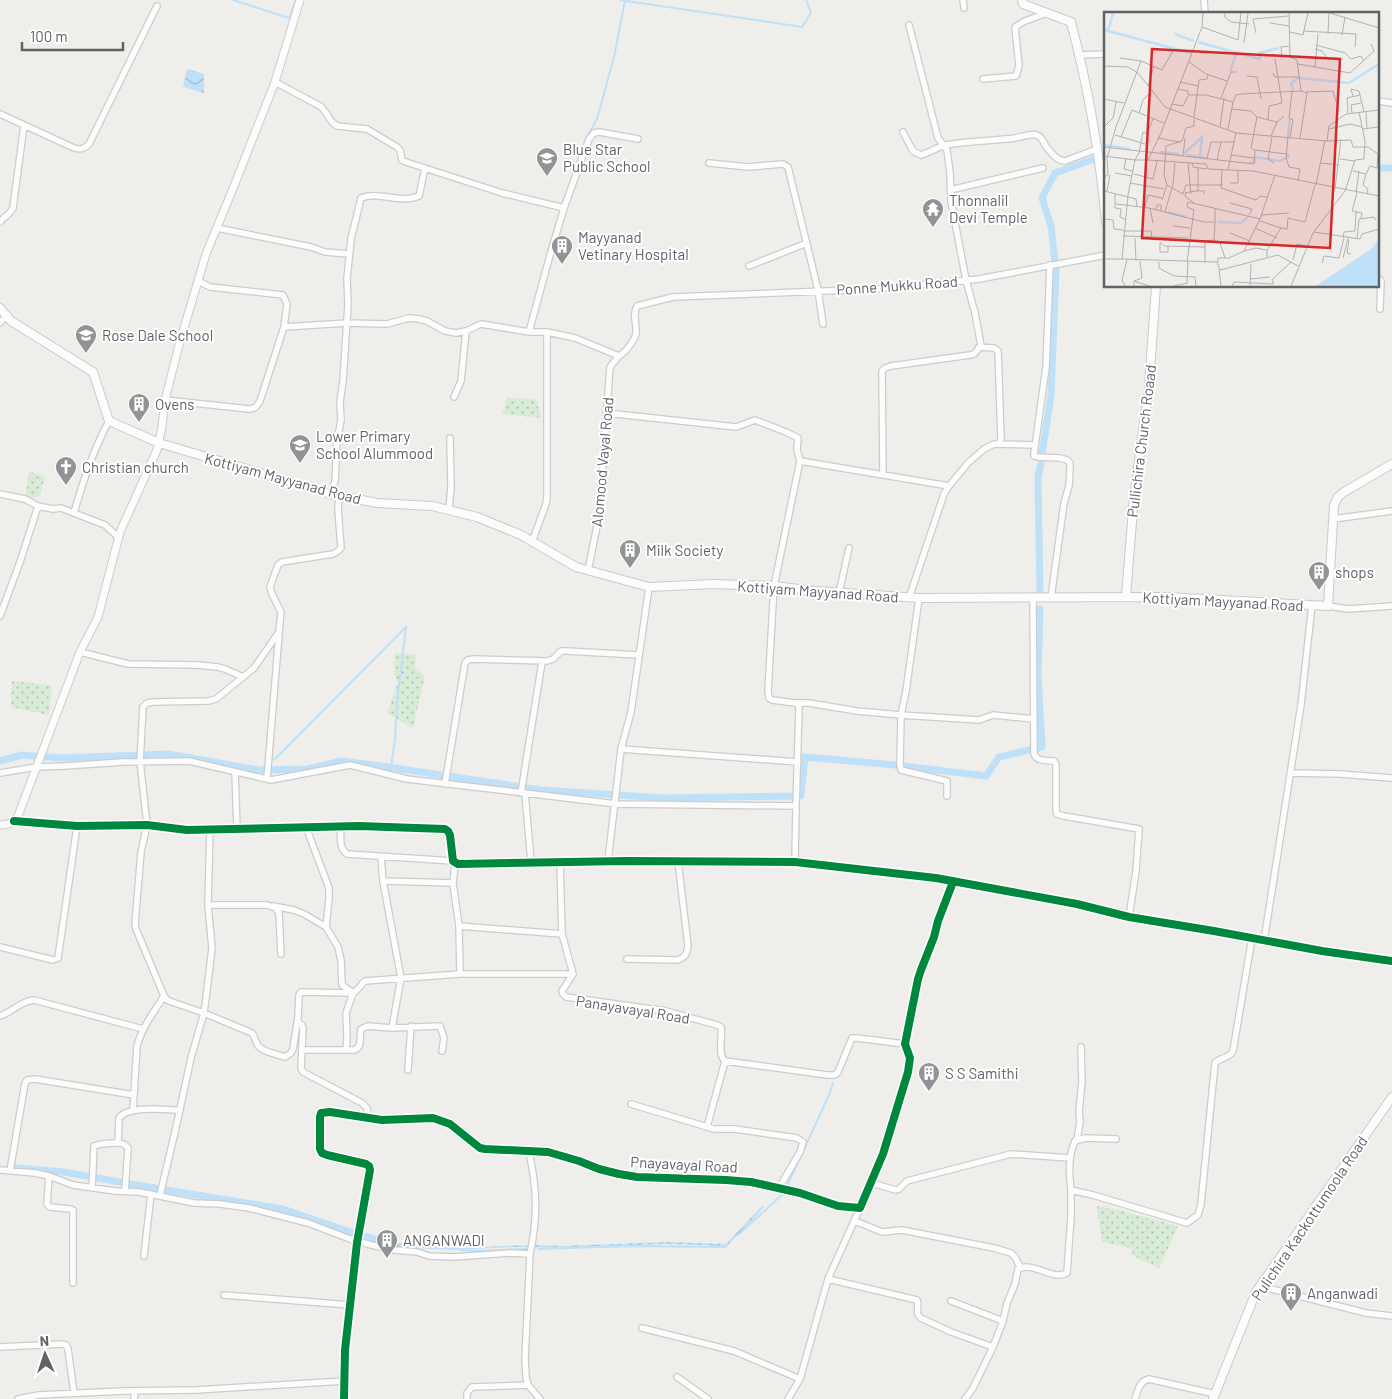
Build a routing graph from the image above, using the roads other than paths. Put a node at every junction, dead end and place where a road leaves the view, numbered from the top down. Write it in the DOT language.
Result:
graph roads {
  1 [pos="300,0"];
  2 [pos="963,0"];
  3 [pos="1022,0"];
  4 [pos="157,6"];
  5 [pos="964,8"];
  6 [pos="1047,13"];
  7 [pos="909,25"];
  8 [pos="1104,54"];
  9 [pos="1080,55"];
  10 [pos="983,79"];
  11 [pos="274,82"];
  12 [pos="0,114"];
  13 [pos="24,125"];
  14 [pos="903,132"];
  15 [pos="638,139"];
  16 [pos="944,146"];
  17 [pos="1097,149"];
  18 [pos="709,163"];
  19 [pos="425,168"];
  20 [pos="1043,168"];
  21 [pos="950,190"];
  22 [pos="1104,203"];
  23 [pos="564,208"];
  24 [pos="0,222"];
  25 [pos="217,228"];
  26 [pos="807,243"];
  27 [pos="349,254"];
  28 [pos="1104,256"];
  29 [pos="1050,265"];
  30 [pos="749,266"];
  31 [pos="966,280"];
  32 [pos="1380,280"];
  33 [pos="198,281"];
  34 [pos="1156,288"];
  35 [pos="818,290"];
  36 [pos="0,308"];
  37 [pos="1380,309"];
  38 [pos="6,316"];
  39 [pos="0,323"];
  40 [pos="347,323"];
  41 [pos="823,324"];
  42 [pos="284,327"];
  43 [pos="466,331"];
  44 [pos="529,332"];
  45 [pos="547,332"];
  46 [pos="980,347"];
  47 [pos="619,356"];
  48 [pos="454,397"];
  49 [pos="165,400"];
  50 [pos="607,412"];
  51 [pos="109,420"];
  52 [pos="450,438"];
  53 [pos="159,443"];
  54 [pos="1000,444"];
  55 [pos="1035,445"];
  56 [pos="800,461"];
  57 [pos="1392,464"];
  58 [pos="883,475"];
  59 [pos="948,486"];
  60 [pos="0,494"];
  61 [pos="335,495"];
  62 [pos="38,506"];
  63 [pos="449,510"];
  64 [pos="1392,511"];
  65 [pos="74,513"];
  66 [pos="1333,519"];
  67 [pos="119,538"];
  68 [pos="532,542"];
  69 [pos="849,548"];
  70 [pos="588,571"];
  71 [pos="774,586"];
  72 [pos="649,587"];
  73 [pos="839,593"];
  74 [pos="1126,596"];
  75 [pos="909,598"];
  76 [pos="919,598"];
  77 [pos="1033,598"];
  78 [pos="1051,598"];
  79 [pos="1312,605"];
  80 [pos="1328,606"];
  81 [pos="1392,606"];
  82 [pos="0,616"];
  83 [pos="279,632"];
  84 [pos="80,652"];
  85 [pos="639,655"];
  86 [pos="542,662"];
  87 [pos="243,677"];
  88 [pos="795,703"];
  89 [pos="901,715"];
  90 [pos="1034,719"];
  91 [pos="621,749"];
  92 [pos="140,762"];
  93 [pos="798,762"];
  94 [pos="36,767"];
  95 [pos="236,772"];
  96 [pos="0,773"];
  97 [pos="1290,773"];
  98 [pos="1392,778"];
  99 [pos="267,779"];
  100 [pos="445,784"];
  101 [pos="523,793"];
  102 [pos="947,796"];
  103 [pos="616,804"];
  104 [pos="796,806"];
  105 [pos="14,821"];
  106 [pos="147,824"];
  107 [pos="0,825"];
  108 [pos="77,826"];
  109 [pos="341,826"];
  110 [pos="306,827"];
  111 [pos="210,829"];
  112 [pos="237,829"];
  113 [pos="381,857"];
  114 [pos="608,861"];
  115 [pos="678,861"];
  116 [pos="454,862"];
  117 [pos="531,862"];
  118 [pos="560,862"];
  119 [pos="795,862"];
  120 [pos="383,881"];
  121 [pos="953,882"];
  122 [pos="453,884"];
  123 [pos="208,905"];
  124 [pos="272,906"];
  125 [pos="1129,916"];
  126 [pos="459,926"];
  127 [pos="326,927"];
  128 [pos="562,934"];
  129 [pos="1252,938"];
  130 [pos="1264,941"];
  131 [pos="0,947"];
  132 [pos="281,954"];
  133 [pos="627,960"];
  134 [pos="1392,962"];
  135 [pos="460,974"];
  136 [pos="573,974"];
  137 [pos="400,978"];
  138 [pos="353,993"];
  139 [pos="164,996"];
  140 [pos="204,1013"];
  141 [pos="0,1016"];
  142 [pos="298,1017"];
  143 [pos="411,1026"];
  144 [pos="392,1028"];
  145 [pos="143,1029"];
  146 [pos="905,1044"];
  147 [pos="1081,1047"];
  148 [pos="302,1050"];
  149 [pos="346,1050"];
  150 [pos="442,1050"];
  151 [pos="725,1060"];
  152 [pos="408,1070"];
  153 [pos="134,1095"];
  154 [pos="1392,1096"];
  155 [pos="631,1104"];
  156 [pos="133,1110"];
  157 [pos="180,1110"];
  158 [pos="368,1117"];
  159 [pos="707,1127"];
  160 [pos="1116,1139"];
  161 [pos="1077,1140"];
  162 [pos="118,1143"];
  163 [pos="529,1152"];
  164 [pos="1070,1158"];
  165 [pos="0,1170"];
  166 [pos="10,1171"];
  167 [pos="49,1176"];
  168 [pos="871,1183"];
  169 [pos="92,1188"];
  170 [pos="779,1188"];
  171 [pos="1071,1190"];
  172 [pos="125,1191"];
  173 [pos="151,1194"];
  174 [pos="160,1196"];
  175 [pos="860,1208"];
  176 [pos="855,1221"];
  177 [pos="357,1241"];
  178 [pos="530,1254"];
  179 [pos="144,1256"];
  180 [pos="1020,1267"];
  181 [pos="828,1279"];
  182 [pos="73,1283"];
  183 [pos="1260,1286"];
  184 [pos="224,1295"];
  185 [pos="951,1301"];
  186 [pos="350,1305"];
  187 [pos="1392,1316"];
  188 [pos="1003,1321"];
  189 [pos="642,1328"];
  190 [pos="0,1347"];
  191 [pos="993,1347"];
  192 [pos="676,1377"];
  193 [pos="800,1379"];
  194 [pos="344,1381"];
  195 [pos="528,1384"];
  196 [pos="135,1391"];
  197 [pos="74,1393"];
  198 [pos="1214,1396"];
  199 [pos="18,1399"];
  200 [pos="134,1399"];
  201 [pos="344,1399"];
  202 [pos="467,1399"];
  203 [pos="540,1399"];
  204 [pos="708,1399"];
  205 [pos="788,1399"];
  206 [pos="966,1399"];
  207 [pos="1135,1399"];
  1 -- 11 [label="street"];
  2 -- 5 [label="street"];
  3 -- 6 [label="main road"];
  4 -- 13 [label="street"];
  6 -- 9 [label="main road"];
  6 -- 10 [label="street"];
  7 -- 16 [label="street"];
  8 -- 9 [label="street"];
  9 -- 17 [label="main road"];
  11 -- 19 [label="street"];
  11 -- 25 [label="street"];
  12 -- 13 [label="street"];
  13 -- 24 [label="street"];
  14 -- 16 [label="street"];
  15 -- 23 [label="street"];
  16 -- 17 [label="street"];
  16 -- 21 [label="street"];
  17 -- 22 [label="main road"];
  18 -- 26 [label="street, Ponne Mukku Road"];
  19 -- 23 [label="street"];
  19 -- 27 [label="street"];
  20 -- 21 [label="street"];
  21 -- 31 [label="street"];
  23 -- 44 [label="street"];
  25 -- 27 [label="street"];
  25 -- 33 [label="street"];
  26 -- 30 [label="street"];
  26 -- 35 [label="street, Ponne Mukku Road"];
  27 -- 40 [label="street"];
  28 -- 29 [label="street, Ponne Mukku Road"];
  29 -- 31 [label="street, Ponne Mukku Road"];
  29 -- 55 [label="street"];
  31 -- 35 [label="street, Ponne Mukku Road"];
  31 -- 46 [label="street"];
  32 -- 37 [label="street"];
  33 -- 42 [label="street"];
  33 -- 49 [label="street"];
  34 -- 74 [label="main road, Pullichira Church Roaad"];
  35 -- 41 [label="street"];
  35 -- 47 [label="street, Alomood Vayal Road"];
  36 -- 38 [label="main road"];
  38 -- 39 [label="street"];
  38 -- 51 [label="main road"];
  40 -- 42 [label="street"];
  40 -- 43 [label="street"];
  40 -- 61 [label="street"];
  42 -- 49 [label="street"];
  43 -- 44 [label="street"];
  43 -- 48 [label="street"];
  44 -- 45 [label="street"];
  45 -- 47 [label="street"];
  45 -- 68 [label="street"];
  46 -- 54 [label="street"];
  46 -- 58 [label="street"];
  47 -- 50 [label="street, Alomood Vayal Road"];
  49 -- 53 [label="street"];
  50 -- 56 [label="street"];
  50 -- 70 [label="street, Alomood Vayal Road"];
  51 -- 53 [label="main road, Kottiyam Mayyanad Road"];
  51 -- 65 [label="street"];
  52 -- 63 [label="street"];
  53 -- 61 [label="main road, Kottiyam Mayyanad Road"];
  53 -- 67 [label="street"];
  54 -- 55 [label="street"];
  54 -- 59 [label="street"];
  55 -- 78 [label="street"];
  56 -- 58 [label="street"];
  56 -- 71 [label="street"];
  57 -- 66 [label="main road"];
  58 -- 59 [label="street"];
  59 -- 75 [label="street"];
  60 -- 62 [label="street"];
  61 -- 63 [label="main road, Kottiyam Mayyanad Road"];
  61 -- 83 [label="street"];
  62 -- 65 [label="street"];
  62 -- 82 [label="street"];
  63 -- 68 [label="main road, Kottiyam Mayyanad Road"];
  64 -- 66 [label="street"];
  65 -- 67 [label="street"];
  66 -- 80 [label="main road"];
  67 -- 84 [label="street"];
  68 -- 70 [label="main road, Kottiyam Mayyanad Road"];
  69 -- 73 [label="street"];
  70 -- 72 [label="main road, Kottiyam Mayyanad Road"];
  71 -- 72 [label="main road, Kottiyam Mayyanad Road"];
  71 -- 73 [label="main road, Kottiyam Mayyanad Road"];
  71 -- 88 [label="street"];
  72 -- 85 [label="street"];
  73 -- 75 [label="main road, Kottiyam Mayyanad Road"];
  74 -- 78 [label="main road, Kottiyam Mayyanad Road"];
  74 -- 79 [label="main road, Kottiyam Mayyanad Road"];
  75 -- 76 [label="main road, Kottiyam Mayyanad Road"];
  76 -- 77 [label="main road, Kottiyam Mayyanad Road"];
  76 -- 89 [label="street"];
  77 -- 78 [label="main road, Kottiyam Mayyanad Road"];
  77 -- 90 [label="street"];
  79 -- 80 [label="main road, Kottiyam Mayyanad Road"];
  79 -- 97 [label="street"];
  80 -- 81 [label="street"];
  83 -- 87 [label="street"];
  83 -- 99 [label="street"];
  84 -- 87 [label="street"];
  84 -- 94 [label="street"];
  85 -- 86 [label="street"];
  85 -- 91 [label="street"];
  86 -- 100 [label="street"];
  86 -- 101 [label="street"];
  87 -- 92 [label="street"];
  88 -- 89 [label="street"];
  88 -- 93 [label="street"];
  89 -- 90 [label="street"];
  89 -- 102 [label="street"];
  90 -- 125 [label="street"];
  91 -- 93 [label="street"];
  91 -- 103 [label="street"];
  92 -- 94 [label="street"];
  92 -- 95 [label="street"];
  92 -- 106 [label="street"];
  93 -- 104 [label="street"];
  94 -- 96 [label="street"];
  94 -- 105 [label="street"];
  95 -- 99 [label="street"];
  95 -- 112 [label="street"];
  97 -- 98 [label="street"];
  97 -- 130 [label="street"];
  99 -- 100 [label="street"];
  100 -- 101 [label="street"];
  101 -- 103 [label="street"];
  101 -- 117 [label="street"];
  103 -- 104 [label="street"];
  103 -- 114 [label="street"];
  104 -- 119 [label="street"];
  105 -- 107 [label="street"];
  105 -- 108 [label="street"];
  106 -- 108 [label="street"];
  106 -- 111 [label="street"];
  106 -- 139 [label="street"];
  108 -- 131 [label="street"];
  109 -- 110 [label="street"];
  109 -- 113 [label="street"];
  109 -- 116 [label="street"];
  110 -- 112 [label="street"];
  110 -- 127 [label="street"];
  111 -- 112 [label="street"];
  111 -- 123 [label="street"];
  113 -- 116 [label="street"];
  113 -- 120 [label="street"];
  114 -- 115 [label="street"];
  114 -- 118 [label="street"];
  115 -- 119 [label="street"];
  115 -- 133 [label="street"];
  116 -- 117 [label="street"];
  116 -- 122 [label="street"];
  117 -- 118 [label="street"];
  118 -- 128 [label="street, Panayavayal Road"];
  119 -- 121 [label="street"];
  120 -- 122 [label="street"];
  120 -- 137 [label="street"];
  121 -- 125 [label="street"];
  121 -- 146 [label="street"];
  122 -- 126 [label="street"];
  123 -- 124 [label="street"];
  123 -- 140 [label="street"];
  124 -- 127 [label="street"];
  124 -- 132 [label="street"];
  125 -- 129 [label="street"];
  126 -- 128 [label="street"];
  126 -- 135 [label="street"];
  127 -- 138 [label="street"];
  128 -- 136 [label="street, Panayavayal Road"];
  129 -- 130 [label="street"];
  129 -- 171 [label="street"];
  130 -- 134 [label="street"];
  135 -- 136 [label="street"];
  135 -- 137 [label="street"];
  136 -- 151 [label="street, Panayavayal Road"];
  137 -- 138 [label="street"];
  137 -- 144 [label="street"];
  138 -- 142 [label="street"];
  138 -- 149 [label="street"];
  139 -- 140 [label="street"];
  139 -- 145 [label="street"];
  140 -- 142 [label="street"];
  140 -- 157 [label="street"];
  141 -- 145 [label="street"];
  142 -- 148 [label="street"];
  143 -- 144 [label="street"];
  143 -- 150 [label="street"];
  143 -- 152 [label="street"];
  144 -- 149 [label="street"];
  145 -- 153 [label="street"];
  146 -- 151 [label="street"];
  146 -- 168 [label="street"];
  147 -- 161 [label="street"];
  148 -- 149 [label="street"];
  148 -- 158 [label="street"];
  151 -- 159 [label="street"];
  153 -- 156 [label="street"];
  153 -- 166 [label="street"];
  154 -- 183 [label="main road, Pulichira Kackottumoola Road"];
  155 -- 159 [label="street"];
  156 -- 157 [label="street"];
  156 -- 162 [label="street"];
  157 -- 174 [label="street"];
  158 -- 163 [label="street, Pnayavayal Road"];
  158 -- 177 [label="street, Pnayavayal Road"];
  159 -- 170 [label="street"];
  160 -- 161 [label="street"];
  161 -- 164 [label="street"];
  162 -- 169 [label="street"];
  162 -- 172 [label="street"];
  163 -- 170 [label="street, Pnayavayal Road"];
  163 -- 178 [label="street"];
  164 -- 168 [label="street"];
  164 -- 171 [label="street"];
  165 -- 166 [label="street"];
  166 -- 167 [label="street"];
  167 -- 169 [label="street"];
  167 -- 182 [label="street"];
  168 -- 175 [label="street"];
  169 -- 172 [label="street"];
  170 -- 175 [label="street, Pnayavayal Road"];
  171 -- 180 [label="street"];
  172 -- 173 [label="street"];
  173 -- 174 [label="street"];
  173 -- 179 [label="street"];
  174 -- 177 [label="street"];
  175 -- 176 [label="street"];
  176 -- 180 [label="street"];
  176 -- 181 [label="street"];
  177 -- 178 [label="street"];
  177 -- 186 [label="street"];
  178 -- 195 [label="street"];
  180 -- 188 [label="street"];
  181 -- 191 [label="street"];
  181 -- 193 [label="street"];
  183 -- 187 [label="street"];
  183 -- 198 [label="main road, Pulichira Kackottumoola Road"];
  184 -- 186 [label="street"];
  185 -- 188 [label="street"];
  186 -- 194 [label="street"];
  188 -- 191 [label="street"];
  189 -- 193 [label="street"];
  190 -- 197 [label="street"];
  191 -- 206 [label="street"];
  192 -- 204 [label="street"];
  193 -- 205 [label="street"];
  194 -- 196 [label="street"];
  194 -- 201 [label="street"];
  195 -- 202 [label="street"];
  195 -- 203 [label="street"];
  196 -- 197 [label="street"];
  196 -- 200 [label="street"];
  197 -- 199 [label="street"];
  198 -- 207 [label="street"];
}
